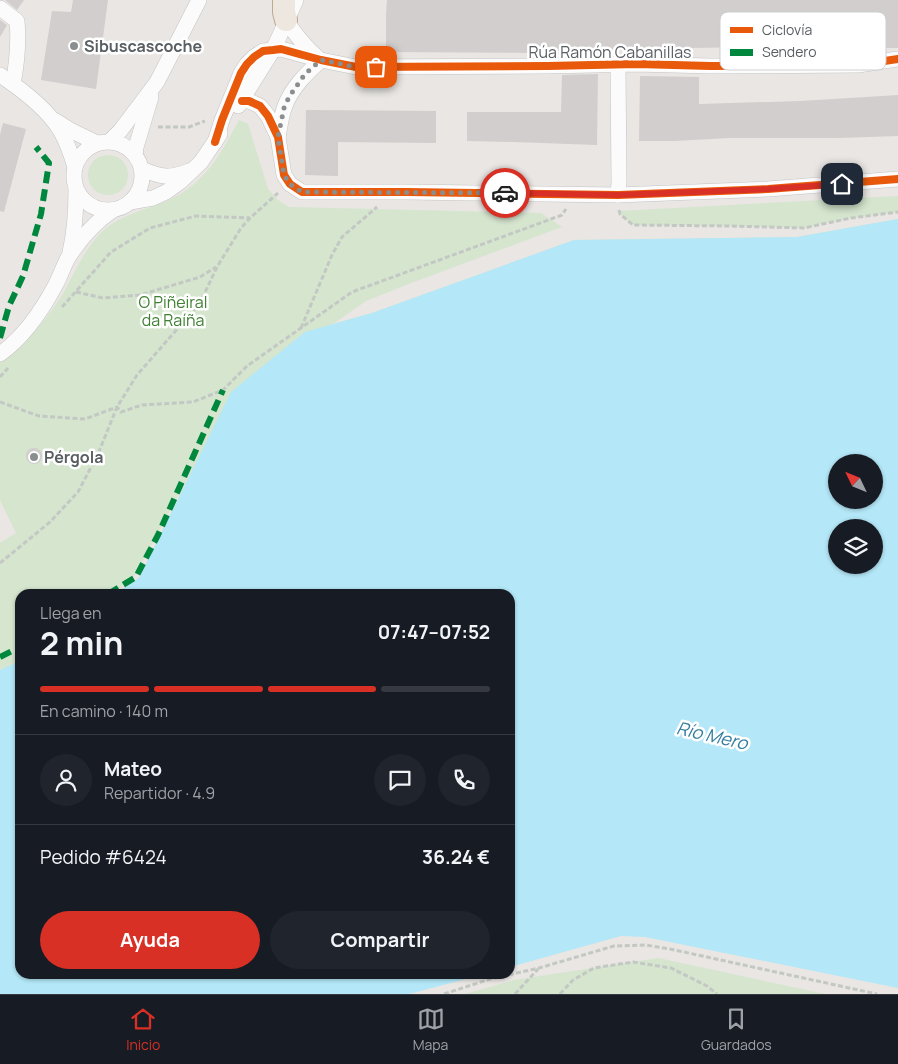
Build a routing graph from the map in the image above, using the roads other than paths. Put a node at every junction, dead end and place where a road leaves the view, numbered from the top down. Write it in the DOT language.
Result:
graph roads {
  1 [pos="199,0"];
  2 [pos="296,0"];
  3 [pos="0,8"];
  4 [pos="285,10"];
  5 [pos="273,50"];
  6 [pos="321,60"];
  7 [pos="618,65"];
  8 [pos="720,66"];
  9 [pos="3,77"];
  10 [pos="156,82"];
  11 [pos="242,101"];
  12 [pos="49,116"];
  13 [pos="278,137"];
  14 [pos="104,142"];
  15 [pos="215,142"];
  16 [pos="135,154"];
  17 [pos="75,166"];
  18 [pos="142,168"];
  19 [pos="193,170"];
  20 [pos="898,179"];
  21 [pos="76,189"];
  22 [pos="618,195"];
  23 [pos="130,202"];
  24 [pos="113,210"];
  25 [pos="68,258"];
  26 [pos="6,359"];
  1 -- 10 [label="street"];
  2 -- 4 [label="street"];
  3 -- 9 [label="street"];
  4 -- 5 [label="street"];
  4 -- 6 [label="street, Rúa Ramón Cabanillas"];
  5 -- 6 [label="street"];
  5 -- 11 [label="street"];
  5 -- 15 [label="street"];
  6 -- 7 [label="street, Rúa Ramón Cabanillas"];
  6 -- 13 [label="street"];
  7 -- 8 [label="street, Rúa Ramón Cabanillas"];
  7 -- 22 [label="street"];
  9 -- 12 [label="street"];
  10 -- 14 [label="street"];
  10 -- 16 [label="street"];
  11 -- 13 [label="street"];
  11 -- 15 [label="street"];
  12 -- 14 [label="street"];
  12 -- 17 [label="street"];
  13 -- 22 [label="street"];
  14 -- 16 [label="street"];
  14 -- 17 [label="street"];
  15 -- 19 [label="street"];
  16 -- 18 [label="street"];
  17 -- 21 [label="street"];
  18 -- 19 [label="street"];
  18 -- 23 [label="street"];
  19 -- 23 [label="street"];
  20 -- 22 [label="street"];
  21 -- 24 [label="street"];
  21 -- 25 [label="street"];
  23 -- 24 [label="street"];
  24 -- 25 [label="street"];
  25 -- 26 [label="street"];
}
